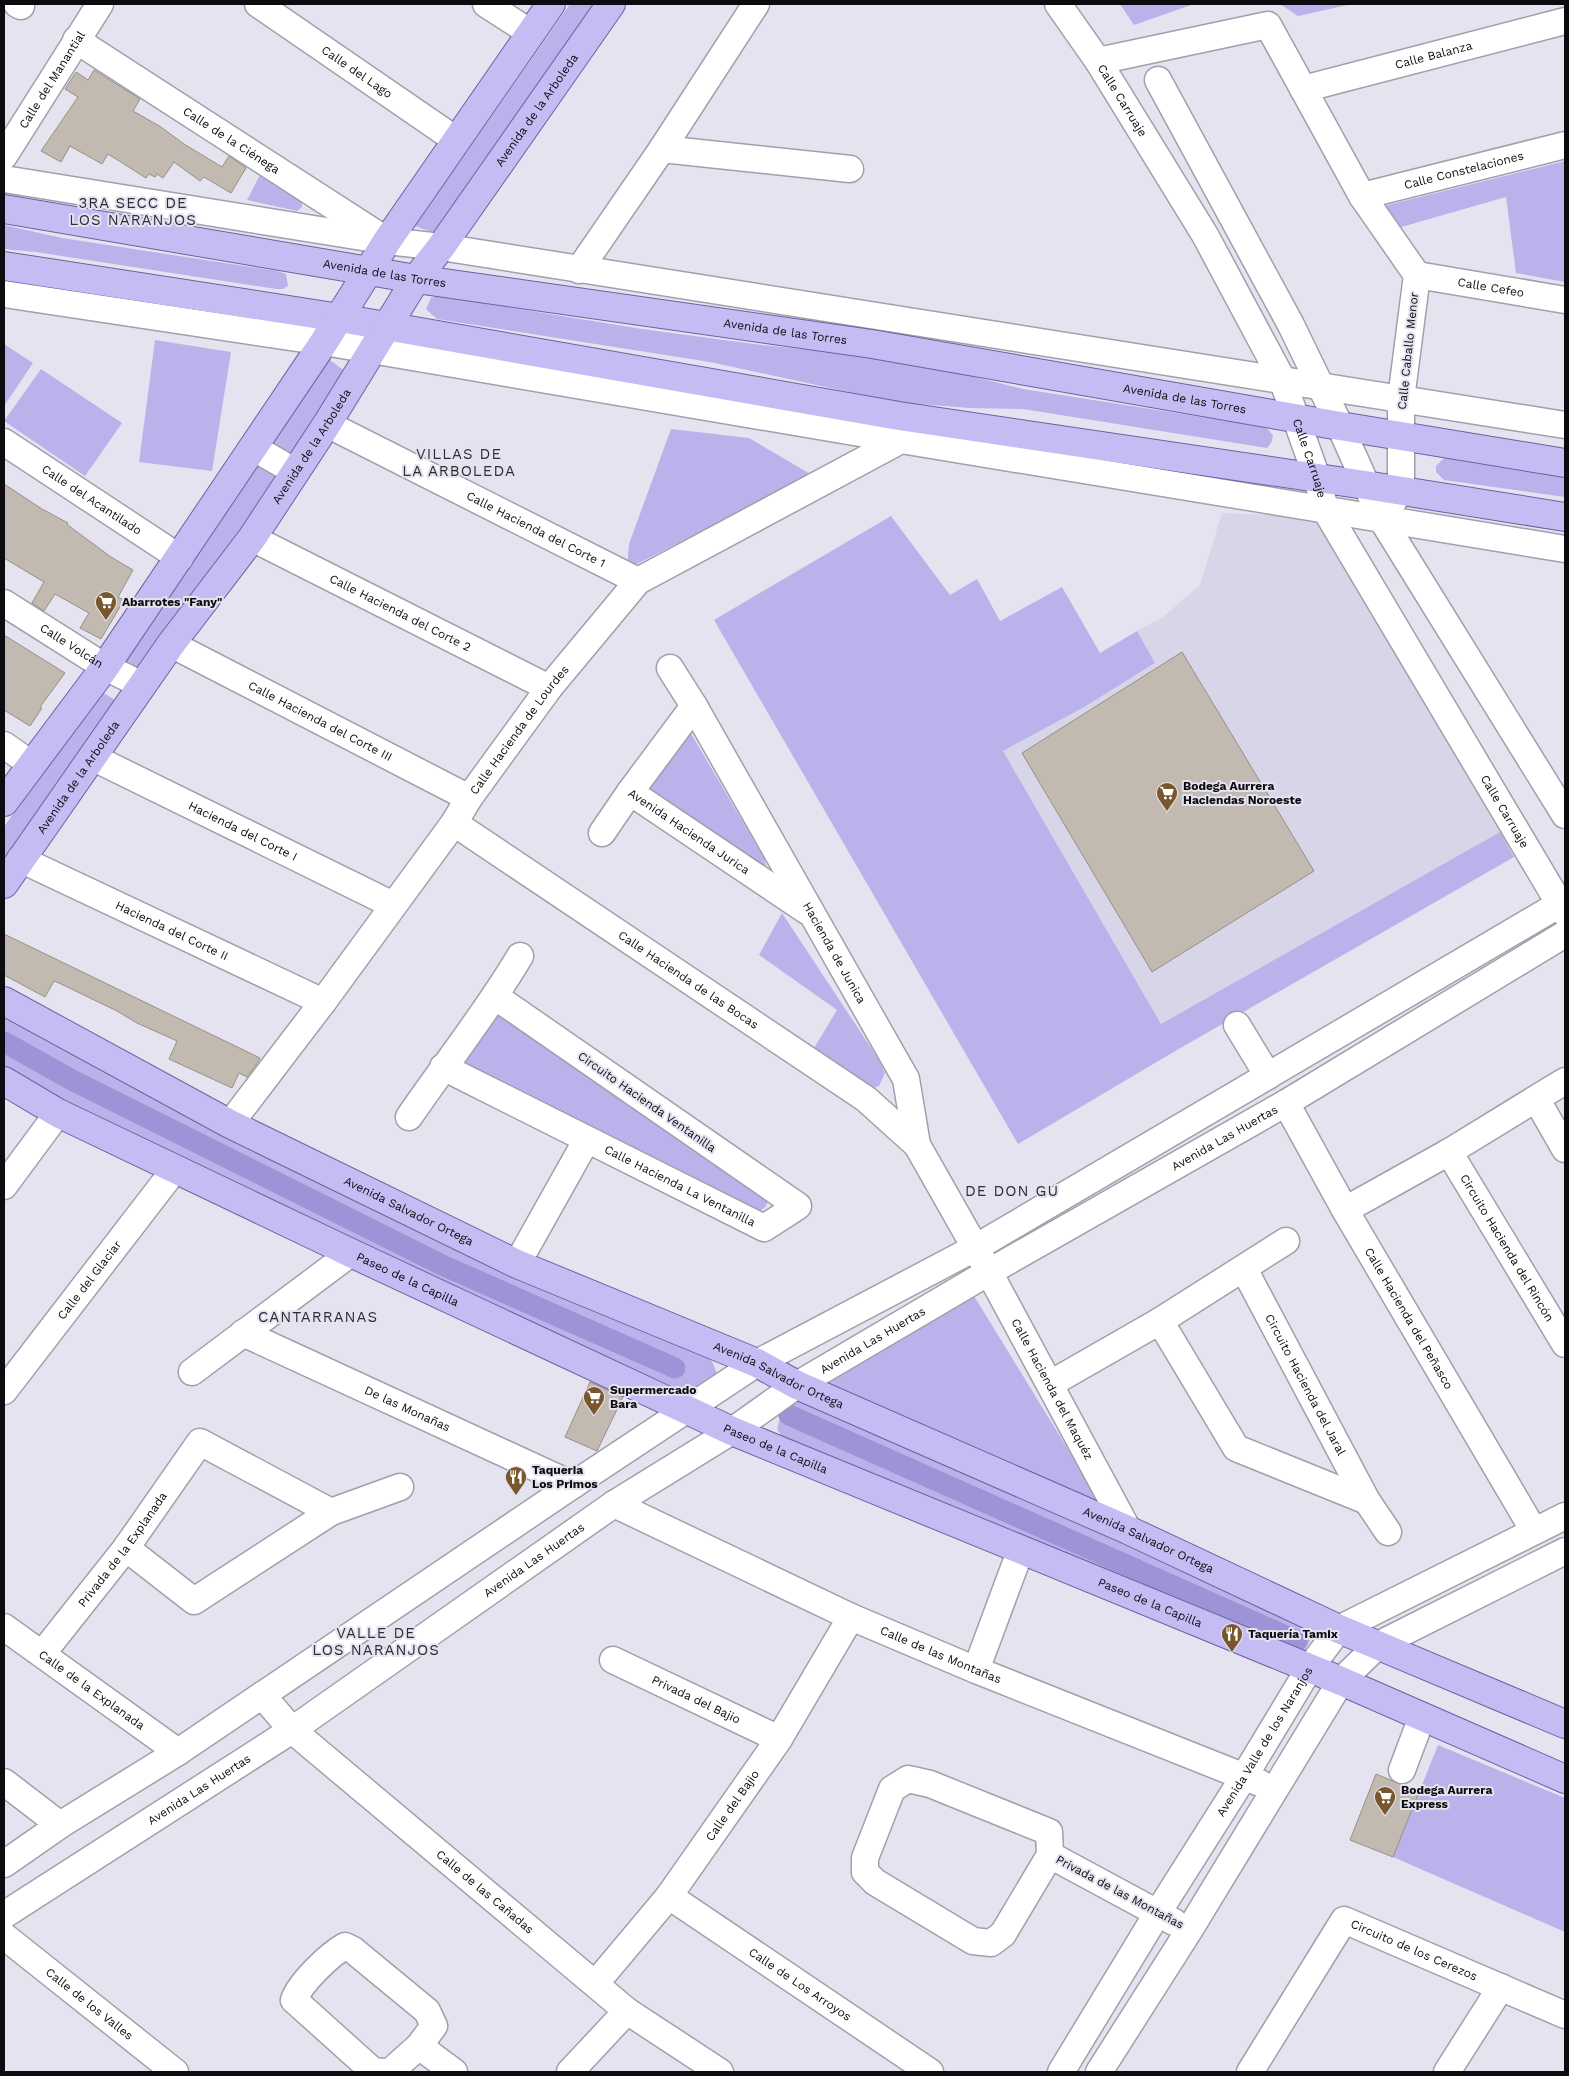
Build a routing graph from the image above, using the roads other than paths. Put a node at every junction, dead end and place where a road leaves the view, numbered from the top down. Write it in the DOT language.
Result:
graph roads {
  1 [pos="100,4"];
  2 [pos="258,4"];
  3 [pos="486,4"];
  4 [pos="551,4"];
  5 [pos="611,4"];
  6 [pos="756,4"];
  7 [pos="1058,4"];
  8 [pos="1565,21"];
  9 [pos="531,33"];
  10 [pos="76,40"];
  11 [pos="1098,60"];
  12 [pos="1158,80"];
  13 [pos="1302,89"];
  14 [pos="456,140"];
  15 [pos="1565,145"];
  16 [pos="662,149"];
  17 [pos="4,156"];
  18 [pos="850,170"];
  19 [pos="4,179"];
  20 [pos="1362,196"];
  21 [pos="4,209"];
  22 [pos="387,242"];
  23 [pos="441,247"];
  24 [pos="4,266"];
  25 [pos="368,270"];
  26 [pos="579,270"];
  27 [pos="1416,275"];
  28 [pos="416,279"];
  29 [pos="4,294"];
  30 [pos="1565,300"];
  31 [pos="340,318"];
  32 [pos="378,339"];
  33 [pos="324,342"];
  34 [pos="1282,379"];
  35 [pos="1322,387"];
  36 [pos="1401,398"];
  37 [pos="1297,419"];
  38 [pos="327,424"];
  39 [pos="1565,425"];
  40 [pos="1340,426"];
  41 [pos="1401,436"];
  42 [pos="901,440"];
  43 [pos="4,442"];
  44 [pos="254,448"];
  45 [pos="1565,463"];
  46 [pos="294,471"];
  47 [pos="1317,478"];
  48 [pos="1365,485"];
  49 [pos="1401,490"];
  50 [pos="1325,509"];
  51 [pos="1565,516"];
  52 [pos="1381,518"];
  53 [pos="252,538"];
  54 [pos="1565,549"];
  55 [pos="180,558"];
  56 [pos="638,581"];
  57 [pos="4,603"];
  58 [pos="171,644"];
  59 [pos="105,667"];
  60 [pos="670,668"];
  61 [pos="142,685"];
  62 [pos="549,688"];
  63 [pos="694,706"];
  64 [pos="4,745"];
  65 [pos="92,757"];
  66 [pos="31,764"];
  67 [pos="630,792"];
  68 [pos="469,798"];
  69 [pos="4,802"];
  70 [pos="1562,802"];
  71 [pos="454,823"];
  72 [pos="602,833"];
  73 [pos="20,859"];
  74 [pos="4,884"];
  75 [pos="393,905"];
  76 [pos="1564,906"];
  77 [pos="812,914"];
  78 [pos="1565,934"];
  79 [pos="520,956"];
  80 [pos="496,997"];
  81 [pos="4,1001"];
  82 [pos="323,1002"];
  83 [pos="1237,1025"];
  84 [pos="443,1068"];
  85 [pos="1268,1076"];
  86 [pos="906,1079"];
  87 [pos="4,1081"];
  88 [pos="1565,1081"];
  89 [pos="866,1099"];
  90 [pos="1537,1100"];
  91 [pos="1286,1103"];
  92 [pos="58,1112"];
  93 [pos="409,1117"];
  94 [pos="230,1124"];
  95 [pos="586,1141"];
  96 [pos="917,1145"];
  97 [pos="1565,1149"];
  98 [pos="1449,1152"];
  99 [pos="175,1169"];
  100 [pos="4,1186"];
  101 [pos="798,1206"];
  102 [pos="1345,1210"];
  103 [pos="1286,1241"];
  104 [pos="975,1248"];
  105 [pos="351,1254"];
  106 [pos="517,1264"];
  107 [pos="1244,1269"];
  108 [pos="989,1272"];
  109 [pos="1160,1321"];
  110 [pos="243,1332"];
  111 [pos="1565,1344"];
  112 [pos="757,1363"];
  113 [pos="192,1372"];
  114 [pos="1050,1384"];
  115 [pos="797,1385"];
  116 [pos="4,1391"];
  117 [pos="688,1410"];
  118 [pos="732,1431"];
  119 [pos="573,1485"];
  120 [pos="400,1487"];
  121 [pos="1368,1501"];
  122 [pos="614,1504"];
  123 [pos="331,1512"];
  124 [pos="1565,1516"];
  125 [pos="1128,1530"];
  126 [pos="1534,1531"];
  127 [pos="1388,1532"];
  128 [pos="126,1548"];
  129 [pos="1021,1549"];
  130 [pos="1565,1551"];
  131 [pos="851,1617"];
  132 [pos="4,1627"];
  133 [pos="1339,1630"];
  134 [pos="1378,1645"];
  135 [pos="42,1654"];
  136 [pos="613,1660"];
  137 [pos="1309,1669"];
  138 [pos="976,1670"];
  139 [pos="1340,1681"];
  140 [pos="262,1695"];
  141 [pos="1422,1717"];
  142 [pos="1565,1724"];
  143 [pos="292,1730"];
  144 [pos="779,1739"];
  145 [pos="178,1752"];
  146 [pos="1402,1770"];
  147 [pos="1245,1776"];
  148 [pos="1565,1779"];
  149 [pos="4,1782"];
  150 [pos="1274,1789"];
  151 [pos="60,1824"];
  152 [pos="1050,1855"];
  153 [pos="4,1864"];
  154 [pos="669,1896"];
  155 [pos="1157,1914"];
  156 [pos="4,1915"];
  157 [pos="1190,1930"];
  158 [pos="4,1936"];
  159 [pos="596,1983"];
  160 [pos="1501,1987"];
  161 [pos="627,2011"];
  162 [pos="1565,2015"];
  163 [pos="419,2046"];
  164 [pos="175,2072"];
  165 [pos="385,2072"];
  166 [pos="390,2072"];
  167 [pos="454,2072"];
  168 [pos="570,2072"];
  169 [pos="720,2072"];
  170 [pos="930,2072"];
  171 [pos="1061,2072"];
  172 [pos="1099,2072"];
  173 [pos="1250,2072"];
  174 [pos="1447,2072"];
  1 -- 10 [label="street, Calle del Manantial"];
  2 -- 14 [label="street, Calle del Lago"];
  3 -- 9 [label="street"];
  4 -- 9 [label="main road"];
  5 -- 23 [label="main road, Avenida de la Arboleda"];
  6 -- 16 [label="street"];
  7 -- 11 [label="street, Calle Carruaje"];
  8 -- 13 [label="street, Calle Balanza"];
  9 -- 14 [label="main road"];
  10 -- 17 [label="street, Calle del Manantial"];
  10 -- 22 [label="street, Calle de la Ciénega"];
  11 -- 13 [label="street, Calle Caballo Menor"];
  11 -- 34 [label="street, Calle Carruaje"];
  12 -- 35 [label="street"];
  13 -- 20 [label="street, Calle Caballo Menor"];
  14 -- 22 [label="main road"];
  15 -- 20 [label="street, Calle Constelaciones"];
  16 -- 18 [label="street"];
  16 -- 26 [label="street"];
  19 -- 22 [label="street"];
  20 -- 27 [label="street, Calle Caballo Menor"];
  21 -- 25 [label="main road, Avenida de las Torres"];
  22 -- 23 [label="street"];
  22 -- 25 [label="main road"];
  23 -- 26 [label="street"];
  23 -- 28 [label="main road, Avenida de la Arboleda"];
  24 -- 31 [label="main road"];
  25 -- 28 [label="main road, Avenida de las Torres"];
  25 -- 31 [label="main road"];
  26 -- 34 [label="street"];
  27 -- 30 [label="street, Calle Cefeo"];
  27 -- 36 [label="street, Calle Caballo Menor"];
  28 -- 32 [label="main road, Avenida de la Arboleda"];
  28 -- 37 [label="main road, Avenida de las Torres"];
  29 -- 33 [label="street"];
  31 -- 32 [label="main road"];
  31 -- 33 [label="main road"];
  32 -- 33 [label="street"];
  32 -- 38 [label="main road, Avenida de la Arboleda"];
  32 -- 42 [label="street"];
  32 -- 47 [label="main road"];
  33 -- 44 [label="main road"];
  34 -- 35 [label="street"];
  34 -- 37 [label="street, Calle Carruaje"];
  35 -- 36 [label="street"];
  35 -- 40 [label="street"];
  36 -- 39 [label="street"];
  36 -- 41 [label="street, Calle Caballo Menor"];
  37 -- 40 [label="main road, Avenida de las Torres"];
  37 -- 47 [label="street, Calle Carruaje"];
  38 -- 46 [label="main road, Avenida de la Arboleda"];
  38 -- 56 [label="street, Calle Hacienda del Corte 1"];
  40 -- 41 [label="main road, Avenida de las Torres"];
  40 -- 48 [label="street"];
  41 -- 45 [label="main road, Avenida de las Torres"];
  41 -- 49 [label="street, Calle Caballo Menor"];
  42 -- 50 [label="street"];
  42 -- 56 [label="street, Calle Hacienda de Lourdes"];
  43 -- 55 [label="street, Calle del Acantilado"];
  44 -- 46 [label="street"];
  44 -- 55 [label="main road"];
  46 -- 53 [label="main road, Avenida de la Arboleda"];
  47 -- 48 [label="main road"];
  47 -- 50 [label="street, Calle Carruaje"];
  48 -- 49 [label="main road"];
  48 -- 52 [label="street"];
  49 -- 51 [label="main road"];
  49 -- 52 [label="street"];
  50 -- 52 [label="street"];
  50 -- 76 [label="street, Calle Carruaje"];
  52 -- 54 [label="street"];
  52 -- 70 [label="street"];
  53 -- 58 [label="main road, Avenida de la Arboleda"];
  53 -- 62 [label="street, Calle Hacienda del Corte 2"];
  55 -- 59 [label="main road"];
  56 -- 62 [label="street, Calle Hacienda de Lourdes"];
  57 -- 59 [label="street, Calle Volcán"];
  58 -- 61 [label="main road, Avenida de la Arboleda"];
  58 -- 68 [label="street, Calle Hacienda del Corte III"];
  59 -- 61 [label="street, Calle Volcán"];
  59 -- 66 [label="main road"];
  60 -- 63 [label="street, Hacienda de Junica"];
  61 -- 65 [label="main road, Avenida de la Arboleda"];
  62 -- 68 [label="street, Calle Hacienda de Lourdes"];
  63 -- 67 [label="street, Avenida Hacienda Jurica"];
  63 -- 77 [label="street, Hacienda de Junica"];
  64 -- 66 [label="street"];
  65 -- 73 [label="main road, Avenida de la Arboleda"];
  65 -- 75 [label="street, Hacienda del Corte I"];
  66 -- 69 [label="main road"];
  67 -- 72 [label="street"];
  67 -- 77 [label="street, Avenida Hacienda Jurica"];
  68 -- 71 [label="street, Calle Hacienda de Lourdes"];
  71 -- 75 [label="street, Calle Hacienda de Lourdes"];
  71 -- 89 [label="street, Calle Hacienda de las Bocas"];
  73 -- 74 [label="main road, Avenida de la Arboleda"];
  73 -- 82 [label="street, Hacienda del Corte II"];
  75 -- 82 [label="street, Calle Hacienda de Lourdes"];
  76 -- 85 [label="street"];
  77 -- 86 [label="street, Hacienda de Junica"];
  78 -- 91 [label="street, Avenida Las Huertas"];
  79 -- 80 [label="street"];
  80 -- 84 [label="street"];
  80 -- 101 [label="street, Circuito Hacienda Ventanilla"];
  81 -- 94 [label="main road, Avenida Salvador Ortega"];
  82 -- 94 [label="street, Calle Hacienda de Lourdes"];
  83 -- 85 [label="street"];
  84 -- 93 [label="street"];
  84 -- 95 [label="street, Calle Hacienda La Ventanilla"];
  85 -- 104 [label="street"];
  86 -- 89 [label="street"];
  86 -- 96 [label="street, Hacienda de Junica"];
  87 -- 92 [label="main road, Paseo de la Capilla"];
  88 -- 90 [label="street"];
  89 -- 96 [label="street, Calle Hacienda de las Bocas"];
  90 -- 97 [label="street"];
  90 -- 98 [label="street"];
  91 -- 102 [label="street, Calle Hacienda del Peñasco"];
  91 -- 108 [label="street, Avenida Las Huertas"];
  92 -- 99 [label="main road, Paseo de la Capilla"];
  92 -- 100 [label="street"];
  94 -- 106 [label="main road, Avenida Salvador Ortega"];
  95 -- 101 [label="street, Calle Hacienda La Ventanilla"];
  95 -- 106 [label="street"];
  96 -- 104 [label="street, Hacienda de Junica"];
  98 -- 102 [label="street"];
  98 -- 111 [label="street, Circuito Hacienda del Rincón"];
  99 -- 105 [label="main road, Paseo de la Capilla"];
  99 -- 116 [label="street, Calle del Glaciar"];
  102 -- 126 [label="street, Calle Hacienda del Peñasco"];
  103 -- 107 [label="street"];
  104 -- 108 [label="street, Calle Hacienda del Maquéz"];
  104 -- 112 [label="street"];
  105 -- 110 [label="street"];
  105 -- 117 [label="main road, Paseo de la Capilla"];
  106 -- 112 [label="main road, Avenida Salvador Ortega"];
  107 -- 109 [label="street"];
  107 -- 121 [label="street, Circuito Hacienda del Jaral"];
  108 -- 114 [label="street, Calle Hacienda del Maquéz"];
  108 -- 115 [label="street, Avenida Las Huertas"];
  109 -- 114 [label="street"];
  109 -- 121 [label="street"];
  110 -- 113 [label="street"];
  110 -- 119 [label="street, De las Monañas"];
  112 -- 115 [label="main road, Avenida Salvador Ortega"];
  112 -- 117 [label="street"];
  114 -- 125 [label="street, Calle Hacienda del Maquéz"];
  115 -- 118 [label="street, Avenida Las Huertas"];
  115 -- 125 [label="main road, Avenida Salvador Ortega"];
  117 -- 118 [label="main road, Paseo de la Capilla"];
  117 -- 119 [label="street"];
  118 -- 122 [label="street, Avenida Las Huertas"];
  118 -- 129 [label="main road, Paseo de la Capilla"];
  119 -- 140 [label="street"];
  120 -- 123 [label="street"];
  121 -- 127 [label="street, Circuito Hacienda del Jaral"];
  122 -- 131 [label="street, Calle de las Montañas"];
  122 -- 143 [label="street, Avenida Las Huertas"];
  123 -- 128 [label="street"];
  123 -- 128 [label="street, Privada de la Explanada"];
  124 -- 126 [label="street, Avenida Valle de los Naranjos"];
  125 -- 133 [label="main road, Avenida Salvador Ortega"];
  126 -- 133 [label="street, Avenida Valle de los Naranjos"];
  128 -- 135 [label="street, Privada de la Explanada"];
  129 -- 137 [label="main road, Paseo de la Capilla"];
  129 -- 138 [label="street"];
  130 -- 134 [label="street"];
  131 -- 138 [label="street, Calle de las Montañas"];
  131 -- 144 [label="street, Calle del Bajio"];
  132 -- 135 [label="street, Calle de la Explanada"];
  133 -- 134 [label="main road, Avenida Salvador Ortega"];
  133 -- 137 [label="street, Avenida Valle de los Naranjos"];
  134 -- 139 [label="street"];
  134 -- 142 [label="main road, Avenida Salvador Ortega"];
  135 -- 145 [label="street, Calle de la Explanada"];
  136 -- 144 [label="street, Privada del Bajio"];
  137 -- 139 [label="main road, Paseo de la Capilla"];
  137 -- 147 [label="street, Avenida Valle de los Naranjos"];
  138 -- 147 [label="street, Calle de las Montañas"];
  139 -- 141 [label="main road, Paseo de la Capilla"];
  139 -- 150 [label="street"];
  140 -- 143 [label="street, Calle de las Cañadas"];
  140 -- 145 [label="street"];
  141 -- 146 [label="street"];
  141 -- 148 [label="main road, Paseo de la Capilla"];
  143 -- 156 [label="street, Avenida Las Huertas"];
  143 -- 159 [label="street, Calle de las Cañadas"];
  144 -- 154 [label="street, Calle del Bajio"];
  145 -- 151 [label="street"];
  147 -- 150 [label="street, Calle de las Montañas"];
  147 -- 155 [label="street, Avenida Valle de los Naranjos"];
  149 -- 151 [label="street"];
  150 -- 157 [label="street"];
  151 -- 153 [label="street"];
  152 -- 152 [label="street, Privada de las Montañas"];
  152 -- 155 [label="street, Privada de las Montañas"];
  154 -- 159 [label="street, Calle del Bajio"];
  154 -- 170 [label="street, Calle de Los Arroyos"];
  155 -- 157 [label="street, Privada de las Montañas"];
  155 -- 171 [label="street, Avenida Valle de los Naranjos"];
  157 -- 172 [label="street"];
  158 -- 164 [label="street, Calle de los Valles"];
  159 -- 161 [label="street, Calle de las Cañadas"];
  160 -- 162 [label="street, Circuito de los Cerezos"];
  160 -- 173 [label="street, Circuito de los Cerezos"];
  160 -- 174 [label="street"];
  161 -- 168 [label="street"];
  161 -- 169 [label="street, Calle de las Cañadas"];
  163 -- 165 [label="street"];
  163 -- 166 [label="street"];
  163 -- 167 [label="street"];
}
